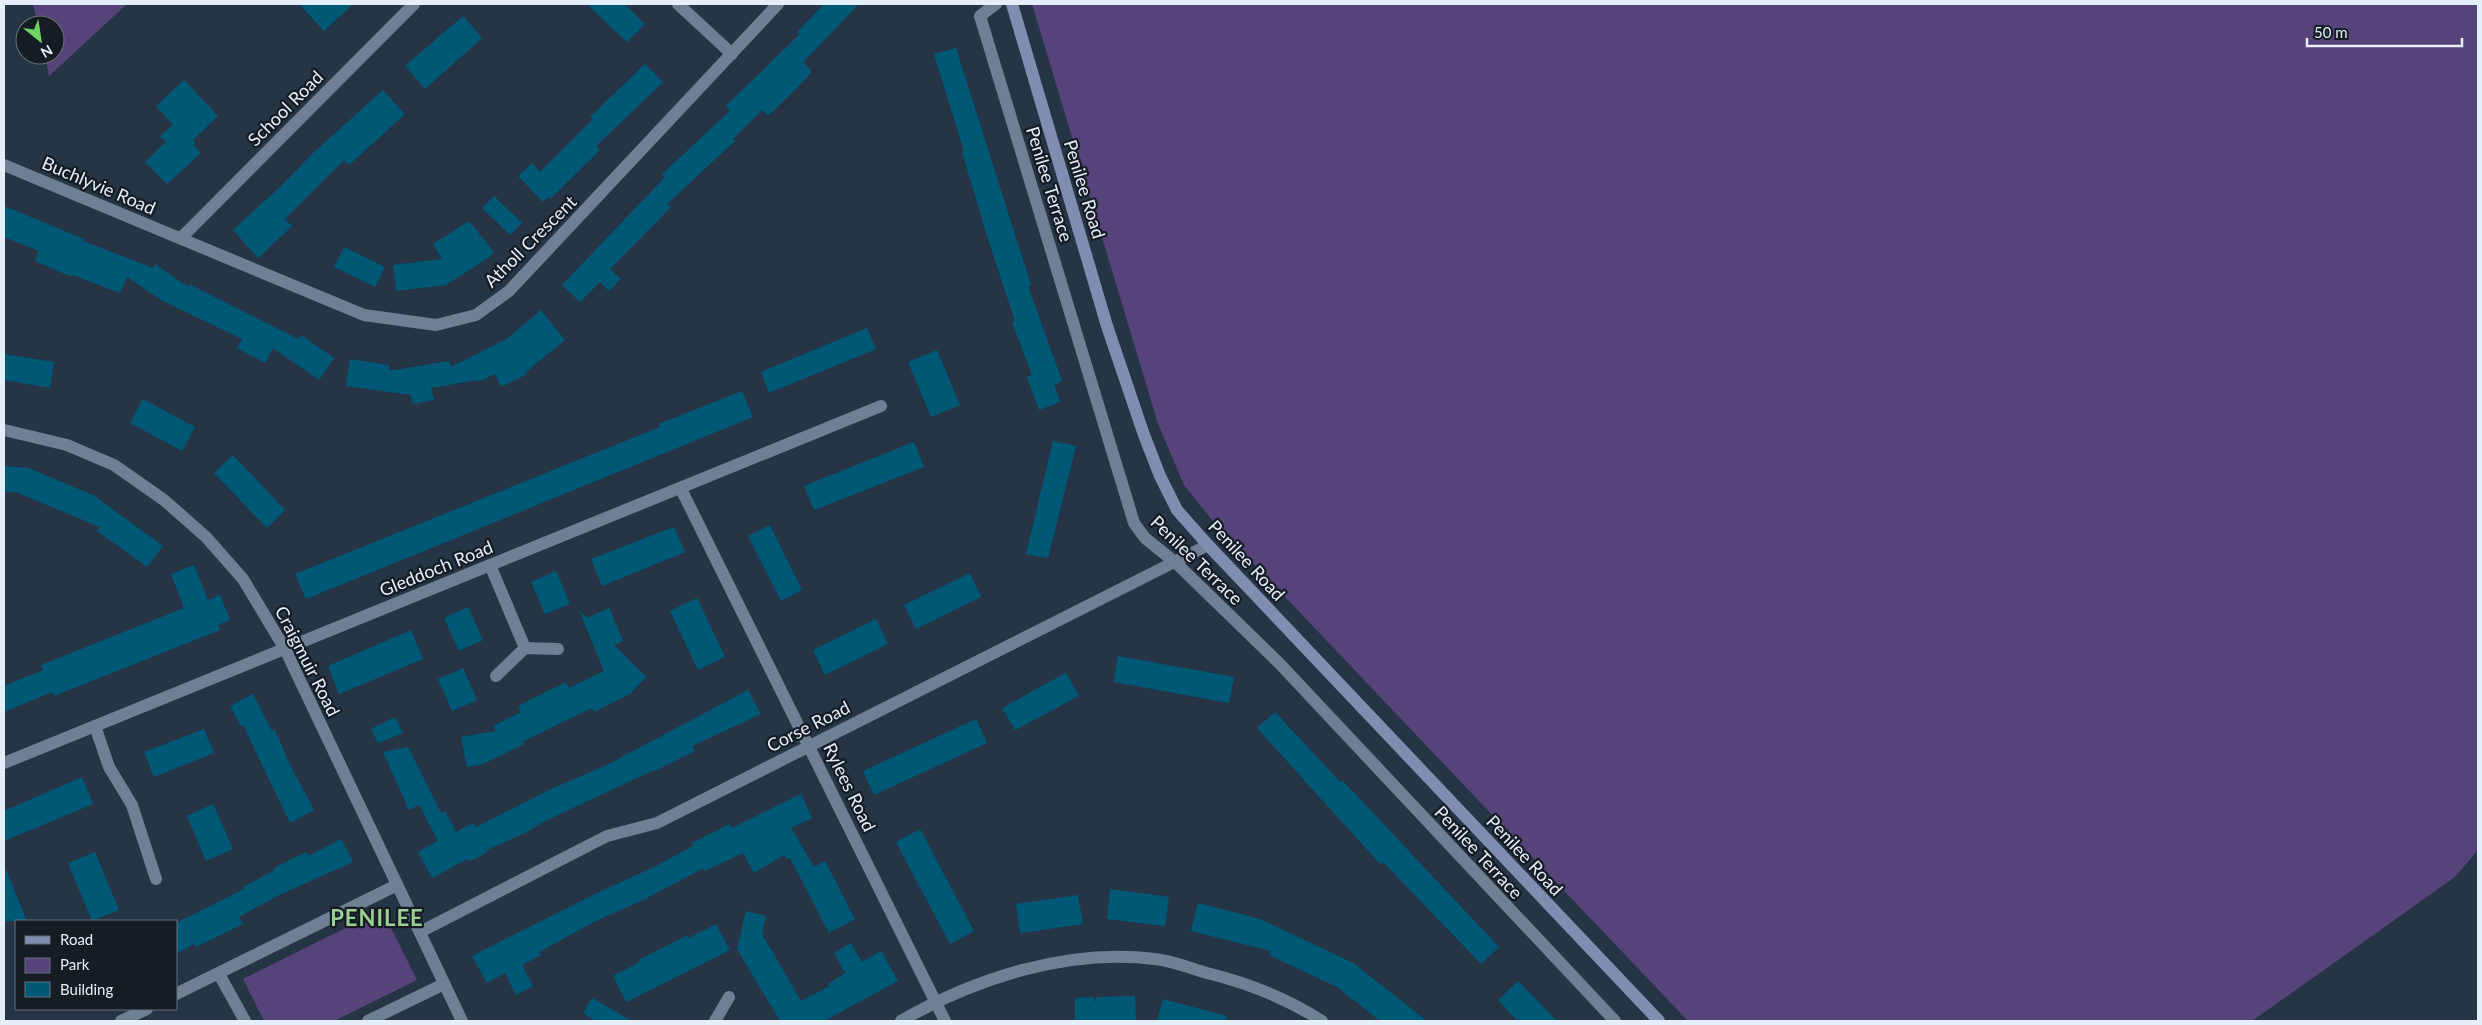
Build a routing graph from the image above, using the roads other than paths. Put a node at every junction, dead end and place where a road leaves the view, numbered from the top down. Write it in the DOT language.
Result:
graph roads {
  1 [pos="414,4"];
  2 [pos="678,4"];
  3 [pos="778,4"];
  4 [pos="996,4"];
  5 [pos="1012,4"];
  6 [pos="732,54"];
  7 [pos="4,164"];
  8 [pos="181,238"];
  9 [pos="881,406"];
  10 [pos="4,430"];
  11 [pos="681,489"];
  12 [pos="1208,545"];
  13 [pos="1176,563"];
  14 [pos="490,565"];
  15 [pos="525,648"];
  16 [pos="285,649"];
  17 [pos="558,649"];
  18 [pos="496,676"];
  19 [pos="95,726"];
  20 [pos="809,745"];
  21 [pos="4,763"];
  22 [pos="156,879"];
  23 [pos="397,885"];
  24 [pos="420,932"];
  25 [pos="219,974"];
  26 [pos="444,984"];
  27 [pos="178,993"];
  28 [pos="729,997"];
  29 [pos="935,1002"];
  30 [pos="145,1010"];
  31 [pos="121,1021"];
  32 [pos="245,1021"];
  33 [pos="368,1021"];
  34 [pos="462,1021"];
  35 [pos="715,1021"];
  36 [pos="901,1021"];
  37 [pos="945,1021"];
  38 [pos="1322,1021"];
  39 [pos="1615,1021"];
  40 [pos="1659,1021"];
  1 -- 8 [label="street, School Road"];
  2 -- 6 [label="street"];
  3 -- 6 [label="street, Atholl Crescent"];
  4 -- 13 [label="street, Penilee Terrace"];
  5 -- 12 [label="street, Penilee Road"];
  6 -- 8 [label="street, Atholl Crescent"];
  7 -- 8 [label="street, Buchlyvie Road"];
  9 -- 11 [label="street, Gleddoch Road"];
  10 -- 16 [label="street, Craigmuir Road"];
  11 -- 14 [label="street, Gleddoch Road"];
  11 -- 20 [label="street, Rylees Road"];
  12 -- 13 [label="street, Corse Road"];
  12 -- 40 [label="street, Penilee Road"];
  13 -- 20 [label="street, Corse Road"];
  13 -- 39 [label="street, Penilee Terrace"];
  14 -- 15 [label="street"];
  14 -- 16 [label="street, Gleddoch Road"];
  15 -- 17 [label="street"];
  15 -- 18 [label="street"];
  16 -- 19 [label="street, Gleddoch Road"];
  16 -- 23 [label="street, Craigmuir Road"];
  19 -- 21 [label="street, Gleddoch Road"];
  19 -- 22 [label="street"];
  20 -- 24 [label="street, Corse Road"];
  20 -- 29 [label="street, Rylees Road"];
  23 -- 24 [label="street, Craigmuir Road"];
  23 -- 25 [label="street"];
  24 -- 26 [label="street, Craigmuir Road"];
  25 -- 27 [label="street"];
  25 -- 32 [label="street"];
  26 -- 33 [label="street"];
  26 -- 34 [label="street, Craigmuir Road"];
  28 -- 35 [label="street"];
  29 -- 36 [label="street"];
  29 -- 37 [label="street, Rylees Road"];
  29 -- 38 [label="street"];
  30 -- 31 [label="street"];
}
